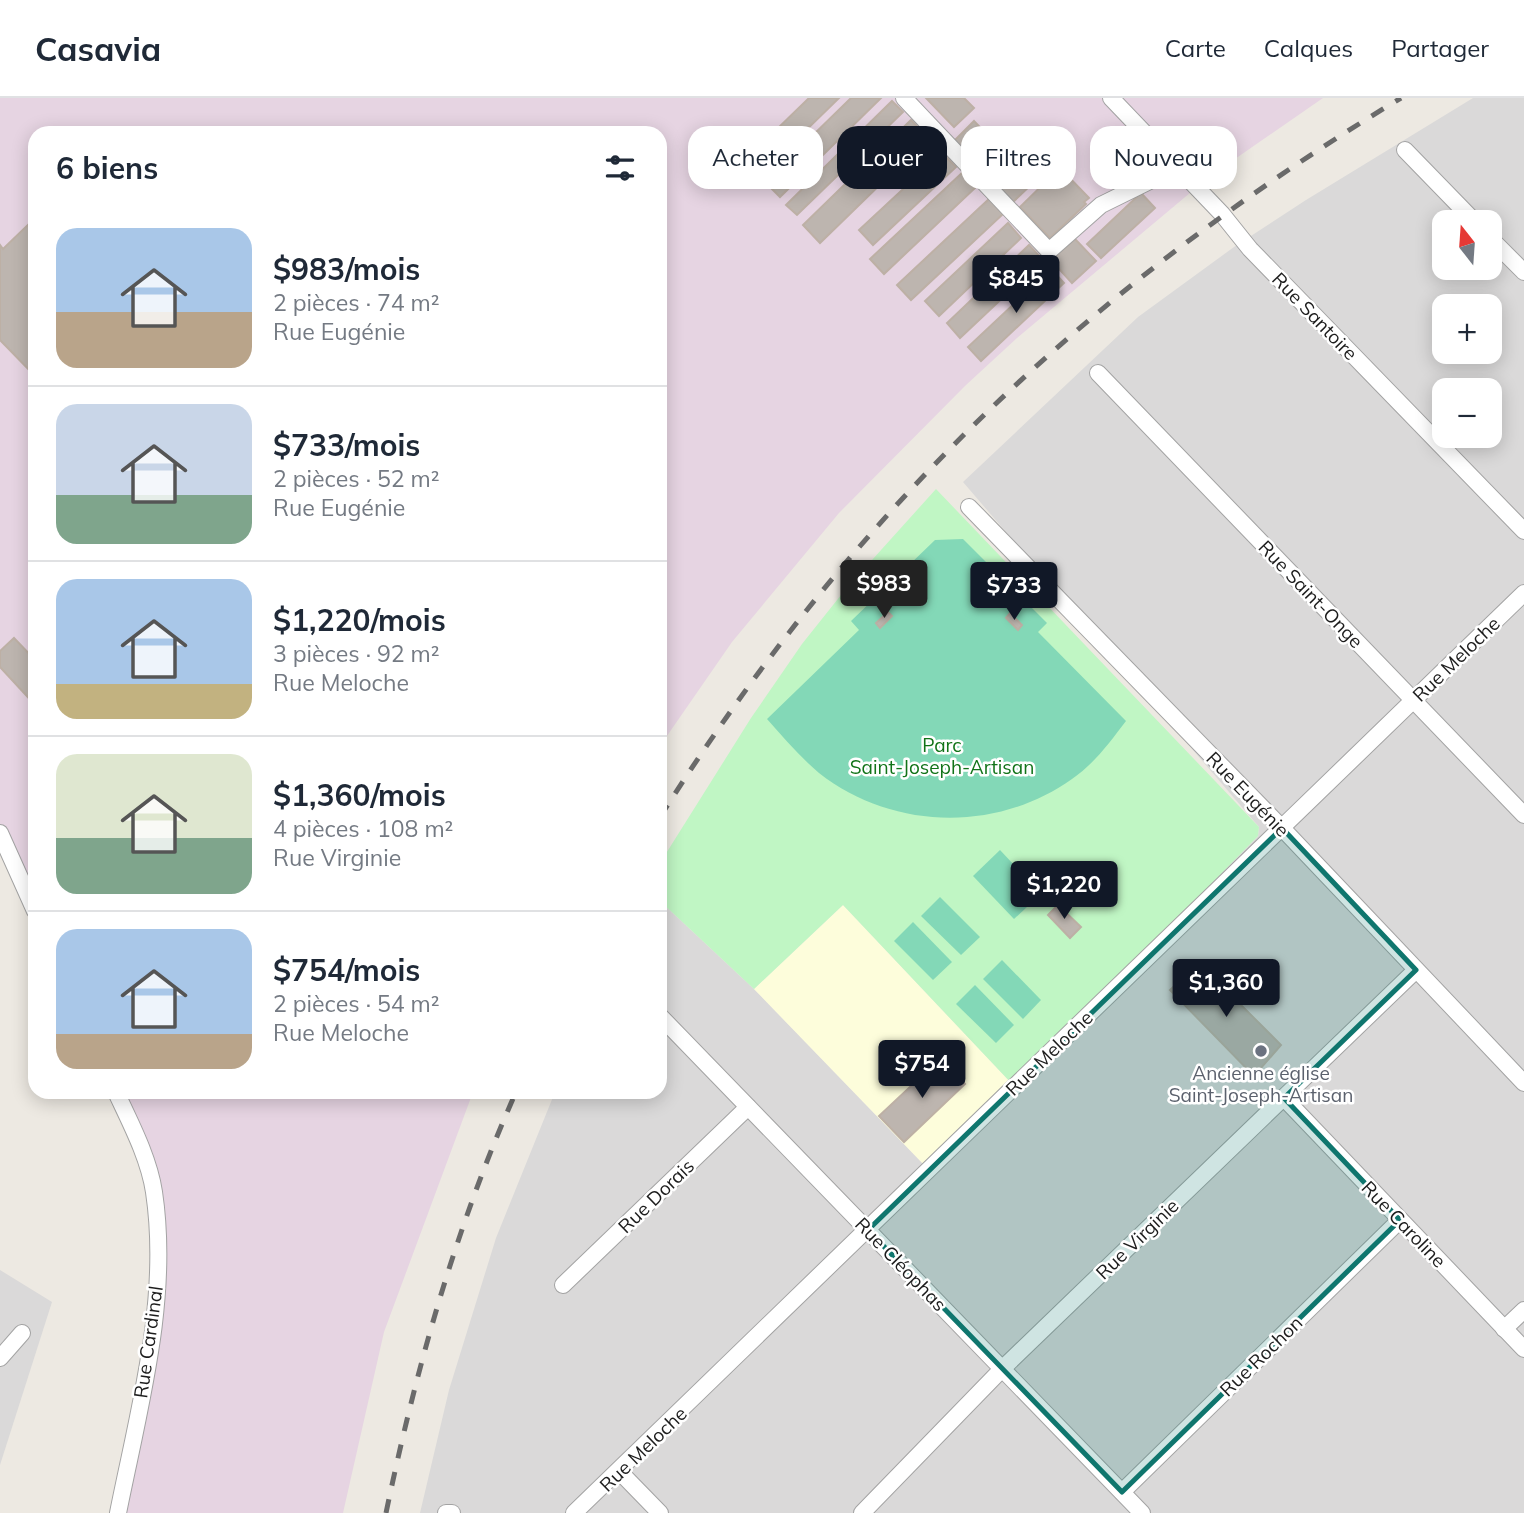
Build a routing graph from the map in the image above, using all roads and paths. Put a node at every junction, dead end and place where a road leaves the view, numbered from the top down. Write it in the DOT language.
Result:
graph roads {
  1 [pos="904,98"];
  2 [pos="1111,98"];
  3 [pos="1138,126"];
  4 [pos="1405,150"];
  5 [pos="1133,189"];
  6 [pos="1197,189"];
  7 [pos="1463,210"];
  8 [pos="1502,250"];
  9 [pos="1524,272"];
  10 [pos="1098,373"];
  11 [pos="969,507"];
  12 [pos="1524,531"];
  13 [pos="1524,593"];
  14 [pos="1413,701"];
  15 [pos="1524,814"];
  16 [pos="1282,828"];
  17 [pos="0,833"];
  18 [pos="28,895"];
  19 [pos="1416,970"];
  20 [pos="667,1023"];
  21 [pos="1524,1083"];
  22 [pos="1284,1098"];
  23 [pos="119,1099"];
  24 [pos="748,1107"];
  25 [pos="1401,1220"];
  26 [pos="868,1230"];
  27 [pos="563,1285"];
  28 [pos="1524,1310"];
  29 [pos="1504,1329"];
  30 [pos="22,1333"];
  31 [pos="1524,1349"];
  32 [pos="0,1358"];
  33 [pos="1002,1369"];
  34 [pos="620,1472"];
  35 [pos="1122,1492"];
  36 [pos="118,1513"];
  37 [pos="574,1513"];
  38 [pos="660,1513"];
  39 [pos="862,1513"];
  40 [pos="1142,1513"];
  1 -- 5 [label="street"];
  2 -- 3 [label="street, Rue Santoire"];
  4 -- 7 [label="street"];
  6 -- 12 [label="street, Rue Santoire"];
  8 -- 9 [label="street"];
  10 -- 14 [label="street, Rue Saint-Onge"];
  11 -- 16 [label="street, Rue Eugénie"];
  13 -- 14 [label="street, Rue Meloche"];
  14 -- 15 [label="street, Rue Saint-Onge"];
  14 -- 16 [label="street, Rue Meloche"];
  16 -- 19 [label="street, Rue Eugénie"];
  16 -- 26 [label="street, Rue Meloche"];
  17 -- 18 [label="street"];
  19 -- 21 [label="street, Rue Eugénie"];
  19 -- 22 [label="street, Rue Virginie"];
  20 -- 24 [label="street, Rue Cléophas"];
  22 -- 25 [label="street, Rue Caroline"];
  22 -- 33 [label="street, Rue Virginie"];
  23 -- 36 [label="street, Rue Cardinal"];
  24 -- 26 [label="street, Rue Cléophas"];
  24 -- 27 [label="street, Rue Dorais"];
  25 -- 29 [label="street, Rue Caroline"];
  25 -- 35 [label="street, Rue Rochon"];
  26 -- 33 [label="street, Rue Cléophas"];
  26 -- 34 [label="street, Rue Meloche"];
  28 -- 29 [label="street"];
  29 -- 31 [label="street, Rue Caroline"];
  30 -- 32 [label="street"];
  33 -- 35 [label="street, Rue Cléophas"];
  33 -- 39 [label="street, Rue Virginie"];
  34 -- 37 [label="street, Rue Meloche"];
  34 -- 38 [label="street"];
  35 -- 40 [label="street, Rue Cléophas"];
}
